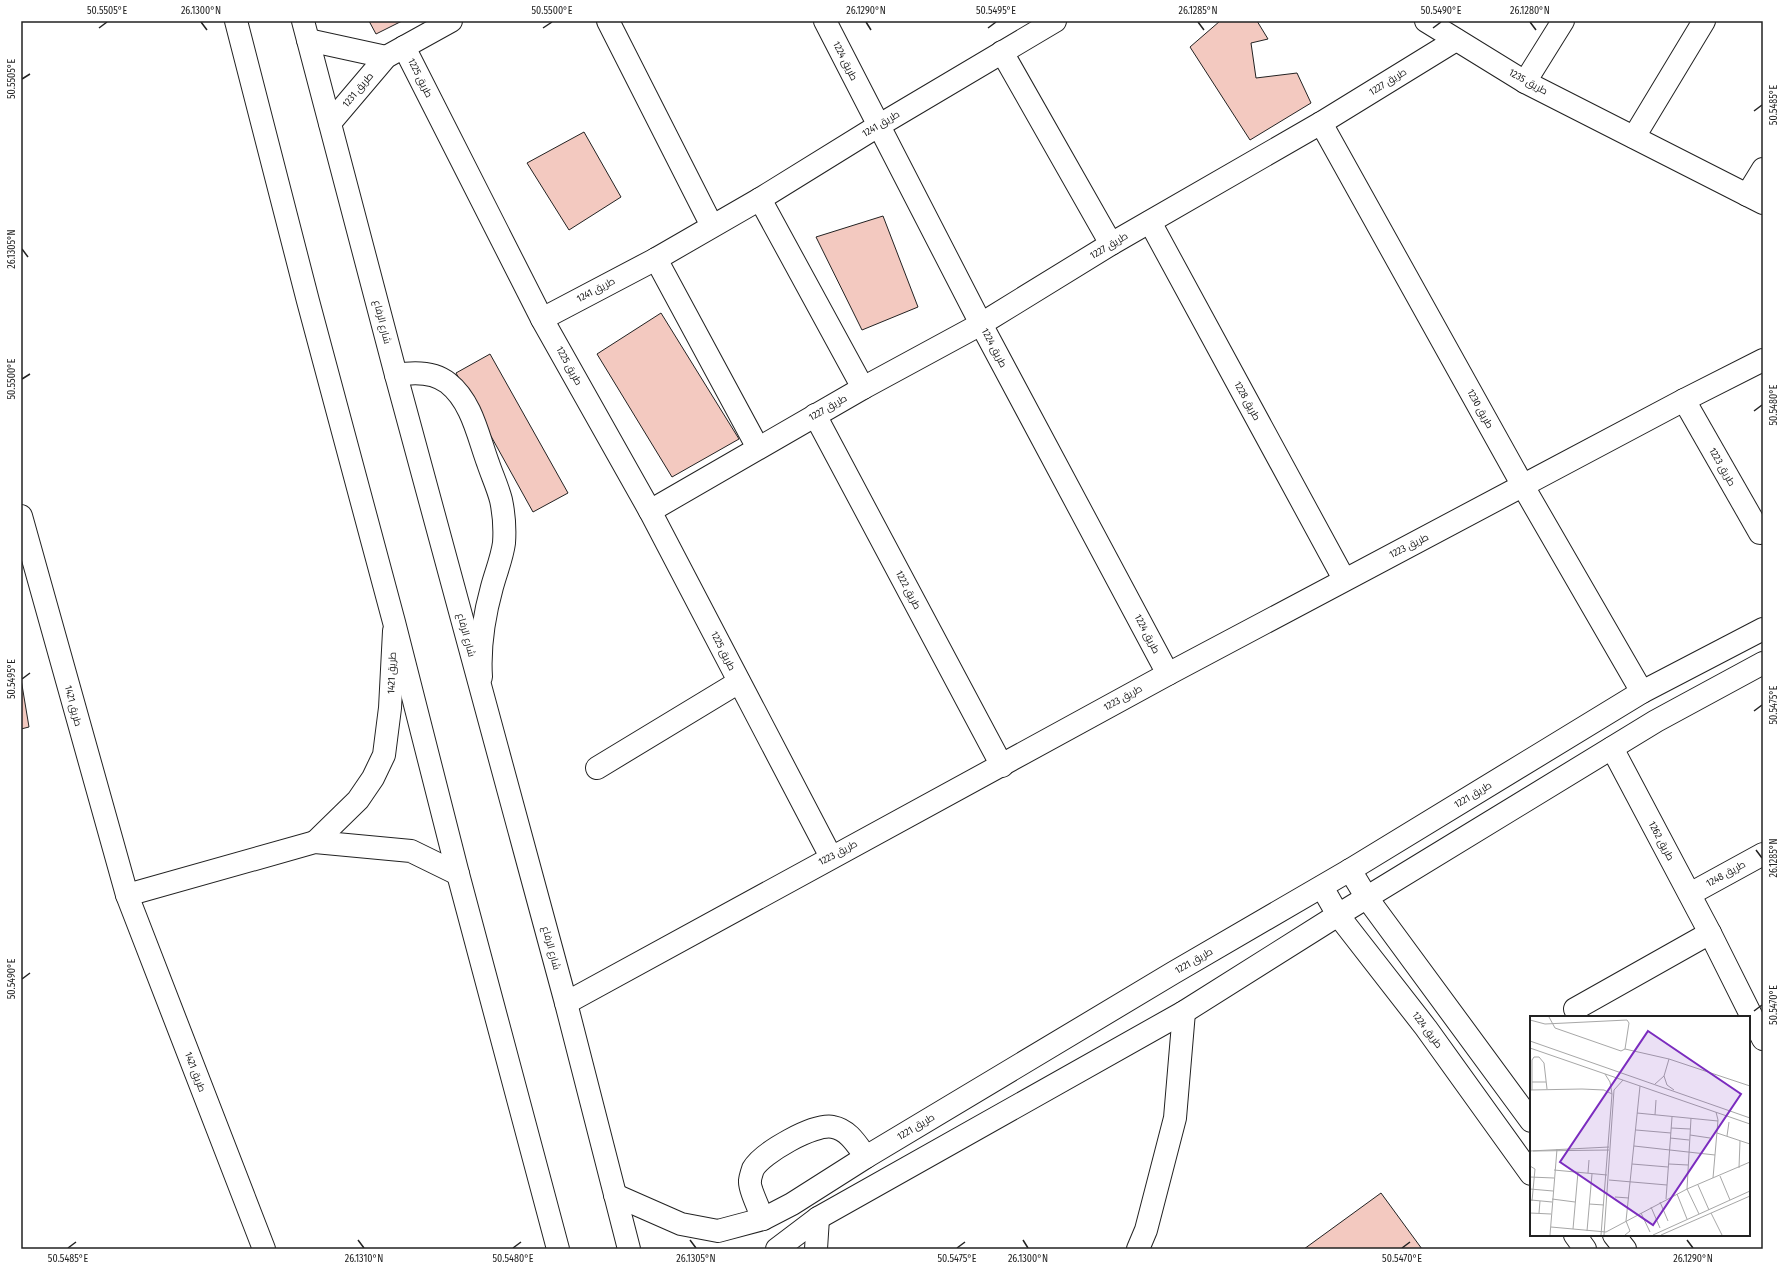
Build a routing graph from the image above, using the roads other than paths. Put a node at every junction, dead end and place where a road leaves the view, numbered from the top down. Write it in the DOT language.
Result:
graph roads {
  1 [pos="236,21"];
  2 [pos="451,21"];
  3 [pos="608,21"];
  4 [pos="825,21"];
  5 [pos="1055,21"];
  6 [pos="1426,21"];
  7 [pos="1563,21"];
  8 [pos="1704,21"];
  9 [pos="306,31"];
  10 [pos="1456,40"];
  11 [pos="395,52"];
  12 [pos="1002,52"];
  13 [pos="1525,82"];
  14 [pos="330,123"];
  15 [pos="1321,123"];
  16 [pos="878,126"];
  17 [pos="1634,137"];
  18 [pos="1763,168"];
  19 [pos="760,198"];
  20 [pos="1755,199"];
  21 [pos="1150,222"];
  22 [pos="712,226"];
  23 [pos="1111,244"];
  24 [pos="656,259"];
  25 [pos="542,319"];
  26 [pos="981,324"];
  27 [pos="1763,360"];
  28 [pos="396,375"];
  29 [pos="863,388"];
  30 [pos="1684,400"];
  31 [pos="815,415"];
  32 [pos="758,448"];
  33 [pos="1523,486"];
  34 [pos="650,511"];
  35 [pos="21,516"];
  36 [pos="1760,534"];
  37 [pos="1344,579"];
  38 [pos="394,622"];
  39 [pos="1763,629"];
  40 [pos="1763,663"];
  41 [pos="1168,674"];
  42 [pos="739,682"];
  43 [pos="1642,692"];
  44 [pos="482,694"];
  45 [pos="1612,748"];
  46 [pos="1002,766"];
  47 [pos="597,768"];
  48 [pos="315,842"];
  49 [pos="1763,854"];
  50 [pos="831,857"];
  51 [pos="1350,870"];
  52 [pos="458,874"];
  53 [pos="1322,887"];
  54 [pos="1690,894"];
  55 [pos="127,895"];
  56 [pos="1367,898"];
  57 [pos="1338,915"];
  58 [pos="1710,933"];
  59 [pos="566,1004"];
  60 [pos="1575,1009"];
  61 [pos="1184,1012"];
  62 [pos="1763,1037"];
  63 [pos="1530,1120"];
  64 [pos="866,1157"];
  65 [pos="1530,1173"];
  66 [pos="615,1195"];
  67 [pos="818,1218"];
  68 [pos="763,1219"];
  69 [pos="1576,1236"];
  70 [pos="1615,1236"];
  71 [pos="264,1249"];
  72 [pos="558,1249"];
  73 [pos="629,1249"];
  74 [pos="777,1249"];
  75 [pos="816,1249"];
  76 [pos="1138,1249"];
  77 [pos="1585,1249"];
  78 [pos="1625,1249"];
  1 -- 38 [label="street"];
  2 -- 11 [label="street, طريق 1231"];
  3 -- 22 [label="street"];
  4 -- 16 [label="street, طريق 1224"];
  5 -- 12 [label="street, طريق 1241"];
  6 -- 10 [label="street, طريق 1235"];
  7 -- 13 [label="street"];
  8 -- 17 [label="street"];
  9 -- 11 [label="street"];
  9 -- 14 [label="street, شارع الرفاع"];
  10 -- 13 [label="street, طريق 1235"];
  10 -- 15 [label="street, طريق 1227"];
  11 -- 14 [label="street, طريق 1231"];
  11 -- 25 [label="street, طريق 1225"];
  12 -- 16 [label="street, طريق 1241"];
  12 -- 23 [label="street"];
  13 -- 17 [label="street, طريق 1235"];
  14 -- 28 [label="street, شارع الرفاع"];
  15 -- 21 [label="street, طريق 1227"];
  15 -- 33 [label="street, طريق 1230"];
  16 -- 19 [label="street, طريق 1241"];
  16 -- 26 [label="street, طريق 1224"];
  17 -- 20 [label="street, طريق 1235"];
  18 -- 20 [label="street"];
  19 -- 22 [label="street, طريق 1241"];
  19 -- 29 [label="street"];
  21 -- 23 [label="street, طريق 1227"];
  21 -- 37 [label="street, طريق 1228"];
  22 -- 24 [label="street, طريق 1241"];
  23 -- 26 [label="street, طريق 1227"];
  24 -- 25 [label="street, طريق 1241"];
  24 -- 32 [label="street"];
  25 -- 34 [label="street, طريق 1225"];
  26 -- 29 [label="street, طريق 1227"];
  26 -- 41 [label="street, طريق 1224"];
  27 -- 30 [label="street, طريق 1223"];
  28 -- 44 [label="street, شارع الرفاع"];
  28 -- 44 [label="street"];
  29 -- 31 [label="street, طريق 1227"];
  30 -- 33 [label="street, طريق 1223"];
  30 -- 36 [label="street, طريق 1223"];
  31 -- 32 [label="street, طريق 1227"];
  31 -- 46 [label="street, طريق 1222"];
  32 -- 34 [label="street, طريق 1227"];
  33 -- 37 [label="street, طريق 1223"];
  33 -- 43 [label="street, طريق 1230"];
  34 -- 42 [label="street, طريق 1225"];
  35 -- 55 [label="street, طريق 1421"];
  37 -- 41 [label="street, طريق 1223"];
  38 -- 48 [label="street, طريق 1421"];
  38 -- 52 [label="street"];
  39 -- 43 [label="street, طريق 1221"];
  40 -- 45 [label="street"];
  41 -- 46 [label="street, طريق 1223"];
  42 -- 47 [label="street, طريق 1225"];
  42 -- 50 [label="street, طريق 1225"];
  43 -- 51 [label="street, طريق 1221"];
  44 -- 59 [label="street, شارع الرفاع"];
  45 -- 54 [label="street, طريق 1262"];
  45 -- 56 [label="street"];
  46 -- 50 [label="street, طريق 1223"];
  48 -- 52 [label="street, طريق 1421"];
  48 -- 55 [label="street, طريق 1421"];
  49 -- 54 [label="street, طريق 1248"];
  50 -- 59 [label="street, طريق 1223"];
  51 -- 53 [label="street, طريق 1221"];
  51 -- 56 [label="street"];
  52 -- 72 [label="street"];
  53 -- 57 [label="street, طريق 1224"];
  53 -- 64 [label="street, طريق 1221"];
  54 -- 58 [label="street, طريق 1262"];
  55 -- 71 [label="street, طريق 1421"];
  56 -- 57 [label="street"];
  56 -- 63 [label="street"];
  57 -- 61 [label="street"];
  57 -- 65 [label="street, طريق 1224"];
  58 -- 60 [label="street"];
  58 -- 62 [label="street, طريق 1262"];
  59 -- 66 [label="street, شارع الرفاع"];
  61 -- 67 [label="street"];
  61 -- 76 [label="street"];
  64 -- 68 [label="street, طريق 1221"];
  64 -- 68 [label="street"];
  66 -- 68 [label="street, طريق 1221"];
  66 -- 73 [label="street, شارع الرفاع"];
  67 -- 74 [label="street"];
  67 -- 75 [label="street"];
  69 -- 77 [label="street"];
  70 -- 78 [label="street"];
}
